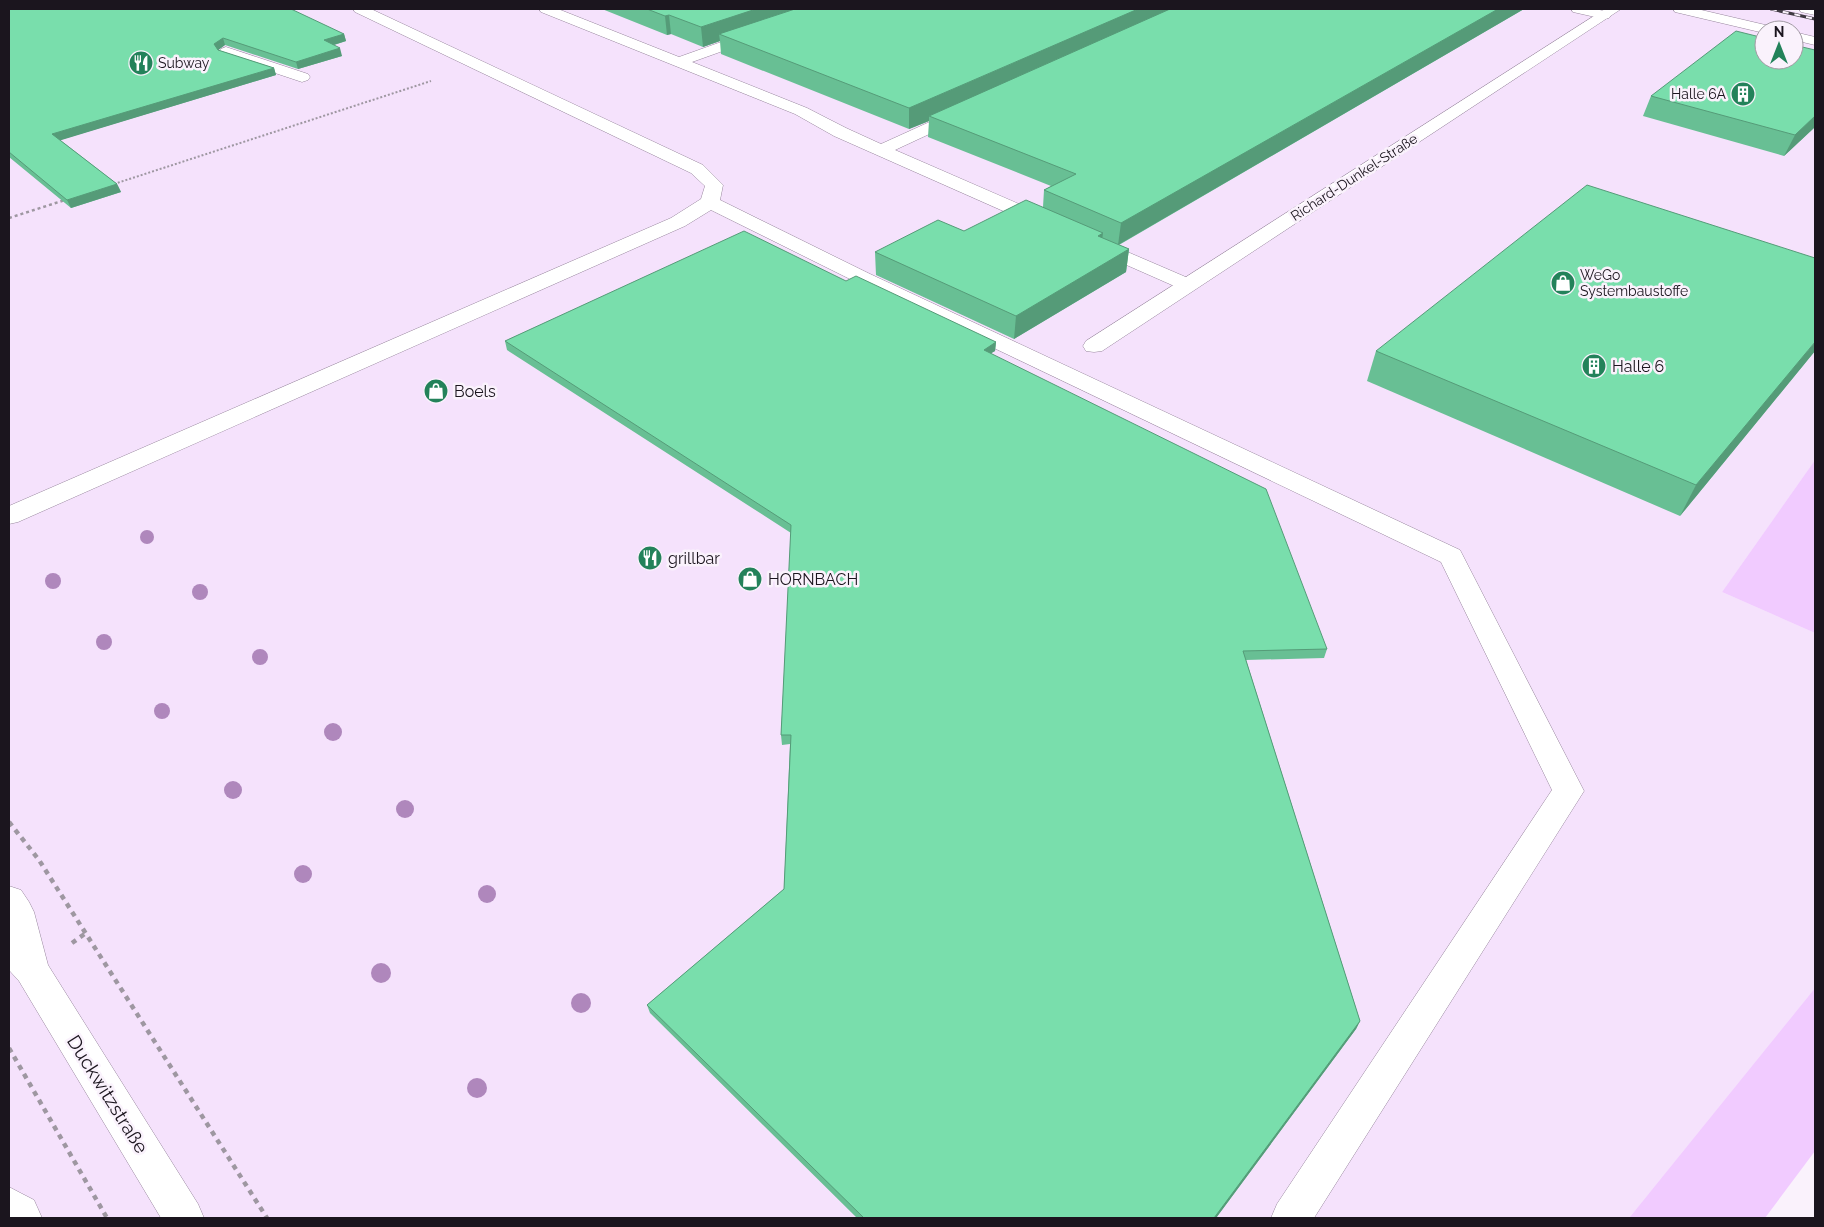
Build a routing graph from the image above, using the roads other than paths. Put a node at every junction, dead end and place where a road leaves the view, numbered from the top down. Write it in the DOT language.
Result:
graph roads {
  1 [pos="360,9"];
  2 [pos="546,9"];
  3 [pos="1578,9"];
  4 [pos="1680,9"];
  5 [pos="1806,9"];
  6 [pos="1815,11"];
  7 [pos="1609,12"];
  8 [pos="1754,26"];
  9 [pos="768,30"];
  10 [pos="226,52"];
  11 [pos="678,62"];
  12 [pos="302,77"];
  13 [pos="979,105"];
  14 [pos="881,150"];
  15 [pos="710,202"];
  16 [pos="1059,228"];
  17 [pos="1076,236"];
  18 [pos="1188,284"];
  19 [pos="1094,346"];
  20 [pos="9,516"];
  21 [pos="9,900"];
  22 [pos="20,959"];
  23 [pos="9,1207"];
  24 [pos="22,1218"];
  25 [pos="184,1218"];
  26 [pos="1291,1218"];
  1 -- 15 [label="street"];
  2 -- 11 [label="street"];
  3 -- 7 [label="street"];
  4 -- 8 [label="street"];
  5 -- 6 [label="street"];
  7 -- 18 [label="street, Richard-Dunkel-Straße"];
  9 -- 11 [label="street"];
  10 -- 12 [label="street"];
  11 -- 14 [label="street"];
  13 -- 14 [label="street"];
  14 -- 16 [label="street"];
  15 -- 20 [label="street"];
  15 -- 26 [label="street"];
  17 -- 18 [label="street"];
  18 -- 19 [label="street, Richard-Dunkel-Straße"];
  21 -- 22 [label="street, Duckwitzstraße"];
  22 -- 25 [label="street, Duckwitzstraße"];
  23 -- 24 [label="street"];
}
